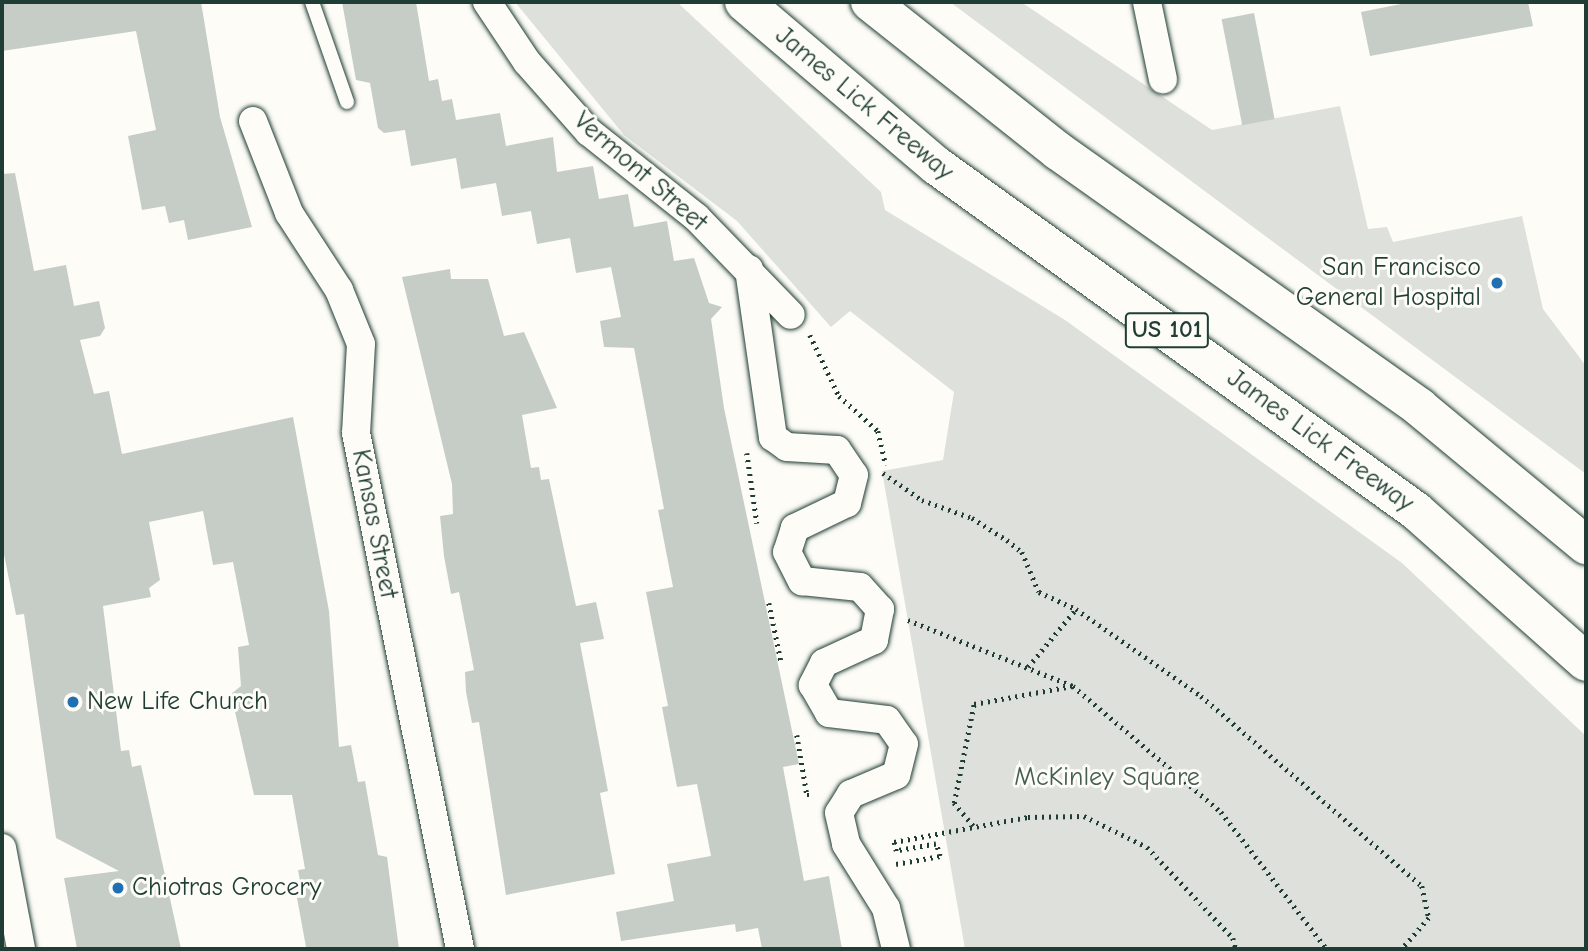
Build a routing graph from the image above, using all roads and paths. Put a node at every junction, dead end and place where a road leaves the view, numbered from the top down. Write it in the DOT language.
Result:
graph roads {
  1 [pos="312,2"];
  2 [pos="487,2"];
  3 [pos="744,2"];
  4 [pos="870,2"];
  5 [pos="1147,2"];
  6 [pos="1163,79"];
  7 [pos="347,102"];
  8 [pos="253,121"];
  9 [pos="749,269"];
  10 [pos="791,315"];
  11 [pos="743,457"];
  12 [pos="888,472"];
  13 [pos="854,475"];
  14 [pos="757,523"];
  15 [pos="1586,545"];
  16 [pos="769,603"];
  17 [pos="1076,608"];
  18 [pos="882,618"];
  19 [pos="781,661"];
  20 [pos="1586,662"];
  21 [pos="1028,667"];
  22 [pos="1073,686"];
  23 [pos="797,735"];
  24 [pos="807,794"];
  25 [pos="973,826"];
  26 [pos="2,848"];
  27 [pos="863,869"];
  28 [pos="21,949"];
  29 [pos="460,949"];
  30 [pos="896,949"];
  31 [pos="1236,949"];
  32 [pos="1327,949"];
  33 [pos="1402,949"];
  1 -- 7 [label="lane"];
  2 -- 9 [label="street, Vermont Street"];
  3 -- 20 [label="highway, James Lick Freeway / US 101"];
  4 -- 15 [label="highway"];
  5 -- 6 [label="street"];
  8 -- 29 [label="street, Kansas Street"];
  9 -- 10 [label="street, Vermont Street"];
  9 -- 13 [label="street"];
  10 -- 12 [label="path"];
  11 -- 14 [label="path"];
  12 -- 13 [label="path"];
  12 -- 17 [label="path"];
  13 -- 18 [label="street"];
  16 -- 19 [label="path"];
  17 -- 21 [label="path"];
  17 -- 33 [label="path"];
  18 -- 21 [label="path"];
  18 -- 27 [label="street"];
  21 -- 22 [label="path"];
  22 -- 25 [label="path"];
  22 -- 32 [label="path"];
  23 -- 24 [label="path"];
  25 -- 27 [label="path"];
  25 -- 31 [label="path"];
  26 -- 28 [label="street"];
  27 -- 30 [label="street"];
}
